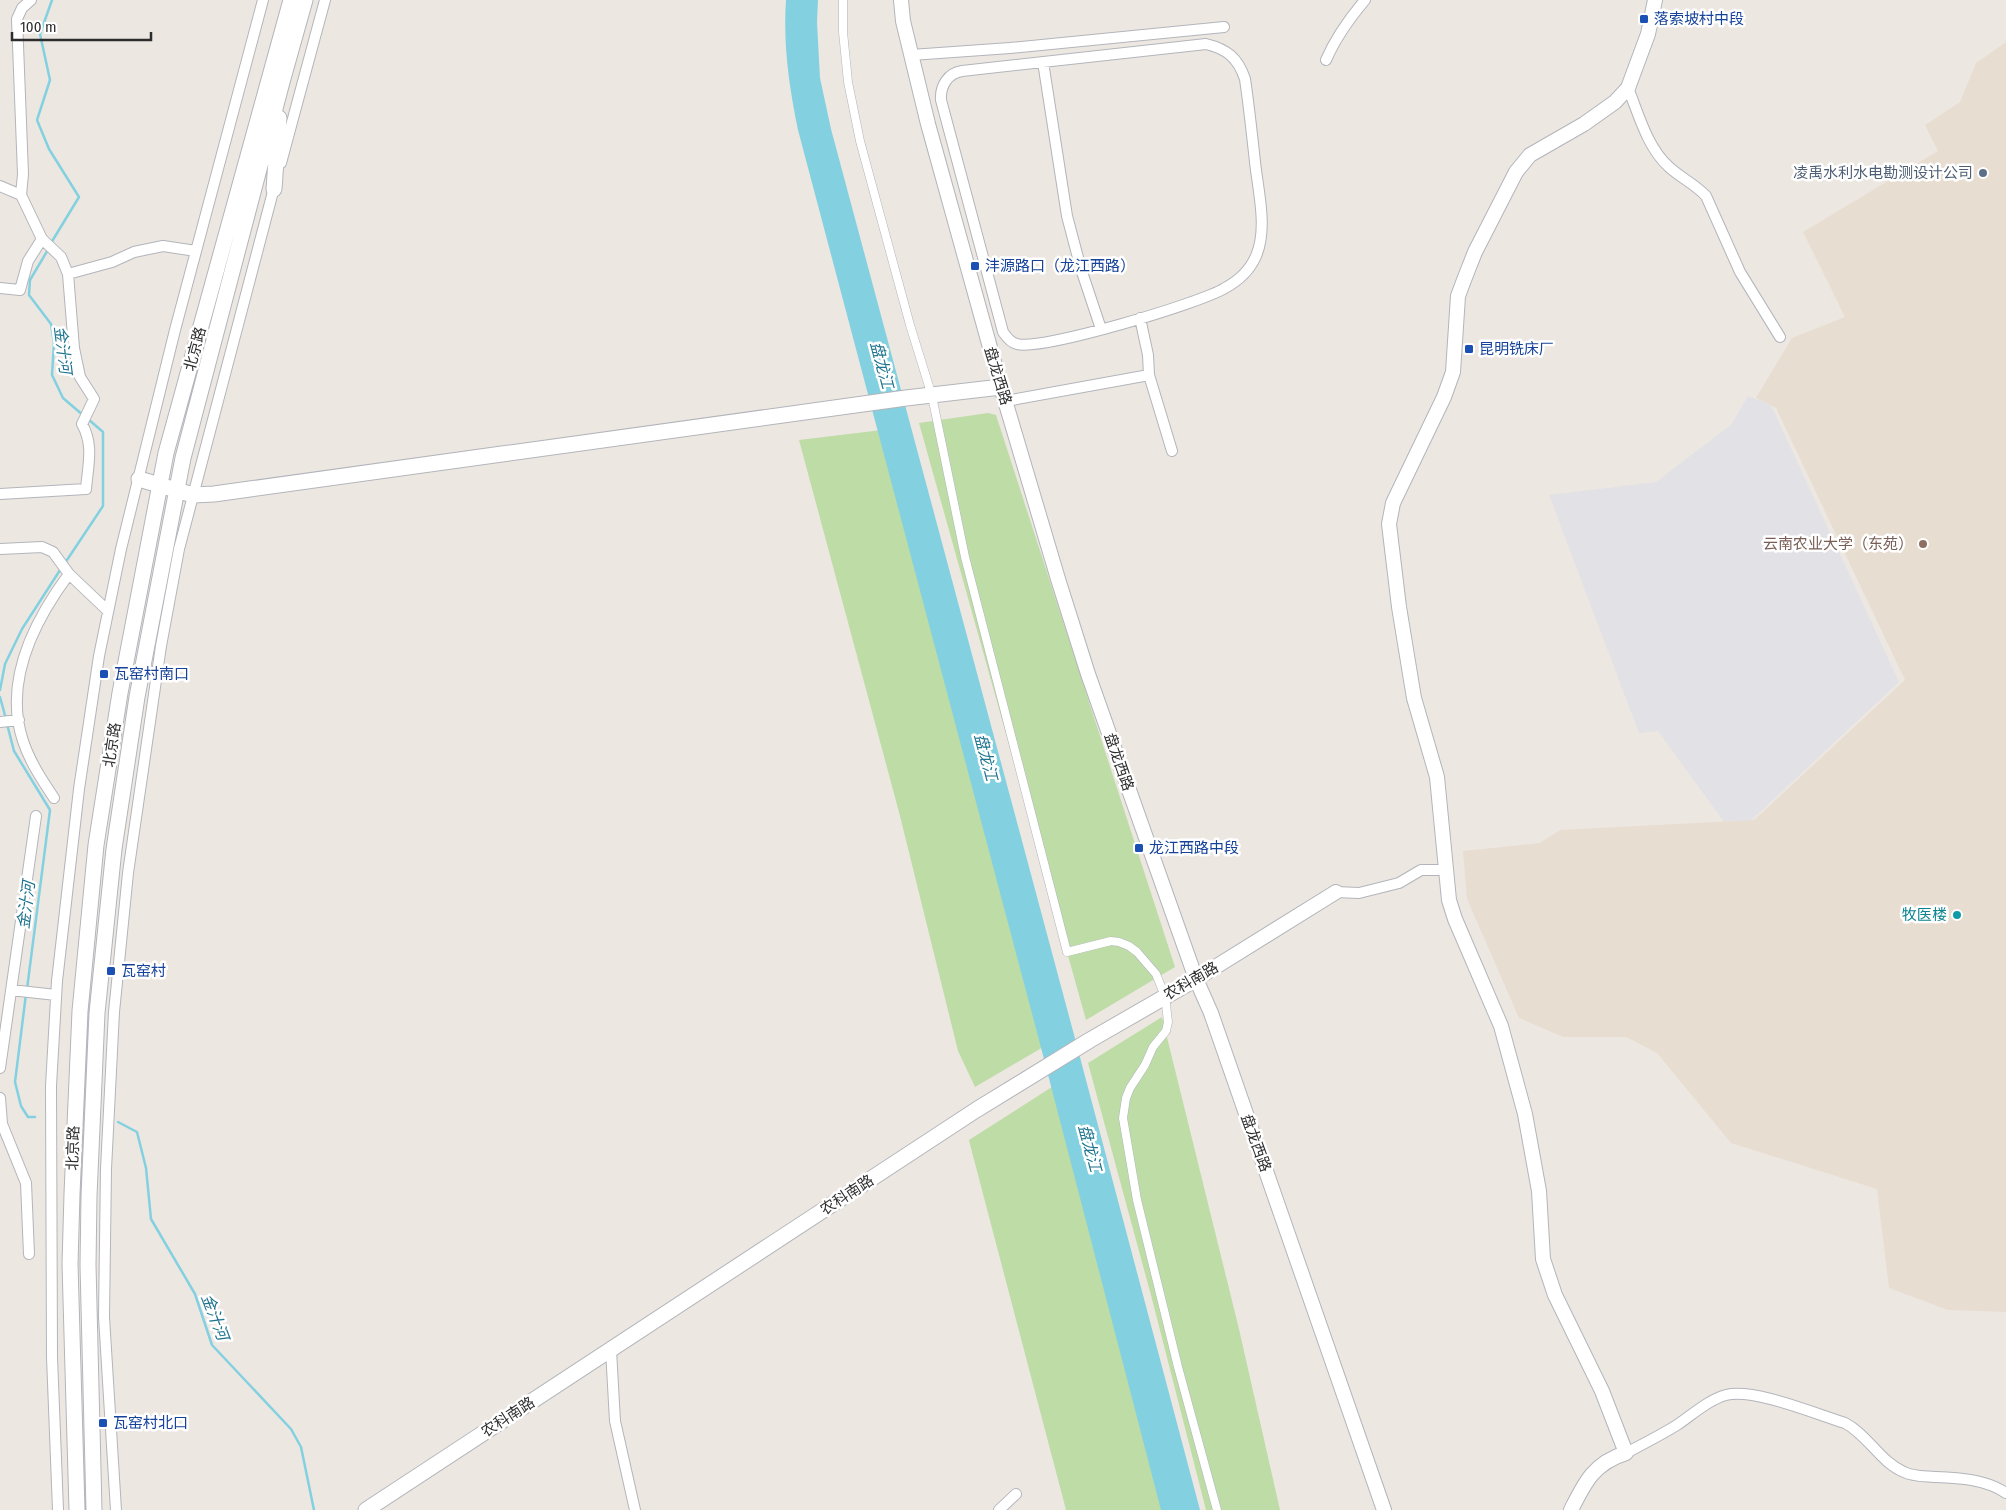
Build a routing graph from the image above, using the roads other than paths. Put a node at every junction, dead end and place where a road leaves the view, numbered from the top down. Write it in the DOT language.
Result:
graph roads {
  1 [pos="31,0"];
  2 [pos="263,0"];
  3 [pos="291,0"];
  4 [pos="305,0"];
  5 [pos="325,0"];
  6 [pos="843,0"];
  7 [pos="901,0"];
  8 [pos="1366,0"];
  9 [pos="1655,0"];
  10 [pos="1224,27"];
  11 [pos="911,55"];
  12 [pos="1326,60"];
  13 [pos="1043,62"];
  14 [pos="282,82"];
  15 [pos="1628,88"];
  16 [pos="0,186"];
  17 [pos="274,189"];
  18 [pos="21,195"];
  19 [pos="42,239"];
  20 [pos="196,251"];
  21 [pos="68,274"];
  22 [pos="0,288"];
  23 [pos="1140,318"];
  24 [pos="1101,329"];
  25 [pos="1780,337"];
  26 [pos="1150,375"];
  27 [pos="1003,394"];
  28 [pos="932,396"];
  29 [pos="1172,452"];
  30 [pos="138,479"];
  31 [pos="160,486"];
  32 [pos="176,490"];
  33 [pos="0,494"];
  34 [pos="193,495"];
  35 [pos="0,549"];
  36 [pos="69,574"];
  37 [pos="108,611"];
  38 [pos="19,720"];
  39 [pos="0,722"];
  40 [pos="54,798"];
  41 [pos="36,816"];
  42 [pos="1446,870"];
  43 [pos="1336,892"];
  44 [pos="1196,979"];
  45 [pos="16,991"];
  46 [pos="56,995"];
  47 [pos="1165,996"];
  48 [pos="0,1068"];
  49 [pos="0,1098"];
  50 [pos="29,1254"];
  51 [pos="611,1350"];
  52 [pos="1626,1453"];
  53 [pos="2006,1493"];
  54 [pos="1016,1494"];
  55 [pos="58,1510"];
  56 [pos="77,1510"];
  57 [pos="94,1510"];
  58 [pos="116,1510"];
  59 [pos="366,1510"];
  60 [pos="635,1510"];
  61 [pos="999,1510"];
  62 [pos="1217,1510"];
  63 [pos="1384,1510"];
  64 [pos="1571,1510"];
  1 -- 18 [label="street"];
  2 -- 20 [label="street"];
  3 -- 31 [label="main road, 北京路"];
  4 -- 14 [label="main road, 北京路"];
  5 -- 17 [label="street"];
  6 -- 28 [label="street"];
  7 -- 11 [label="street, 盘龙西路"];
  8 -- 12 [label="street"];
  9 -- 15 [label="street"];
  10 -- 11 [label="street"];
  11 -- 27 [label="street, 盘龙西路"];
  13 -- 23 [label="street"];
  13 -- 24 [label="street"];
  13 -- 24 [label="street"];
  14 -- 17 [label="main road"];
  14 -- 32 [label="main road, 北京路"];
  15 -- 25 [label="street"];
  15 -- 42 [label="street"];
  16 -- 18 [label="street"];
  17 -- 34 [label="street"];
  18 -- 19 [label="street"];
  19 -- 21 [label="street"];
  19 -- 22 [label="street"];
  20 -- 21 [label="street"];
  20 -- 30 [label="street"];
  21 -- 33 [label="street"];
  23 -- 24 [label="street"];
  23 -- 26 [label="street"];
  26 -- 27 [label="street"];
  26 -- 29 [label="street"];
  27 -- 28 [label="main road"];
  27 -- 44 [label="street, 盘龙西路"];
  28 -- 34 [label="main road"];
  28 -- 47 [label="street"];
  30 -- 31 [label="main road"];
  30 -- 37 [label="street"];
  31 -- 32 [label="main road"];
  31 -- 56 [label="main road, 北京路"];
  32 -- 34 [label="main road"];
  32 -- 57 [label="main road, 北京路"];
  34 -- 58 [label="street"];
  35 -- 36 [label="street"];
  36 -- 37 [label="street"];
  36 -- 38 [label="street"];
  37 -- 46 [label="street"];
  38 -- 39 [label="street"];
  38 -- 40 [label="street"];
  41 -- 45 [label="street"];
  42 -- 43 [label="street"];
  42 -- 52 [label="street"];
  43 -- 44 [label="street, 农科南路"];
  44 -- 47 [label="main road, 农科南路"];
  44 -- 63 [label="street, 盘龙西路"];
  45 -- 46 [label="street"];
  45 -- 48 [label="street"];
  46 -- 55 [label="street"];
  47 -- 51 [label="main road, 农科南路"];
  47 -- 62 [label="street"];
  49 -- 50 [label="street"];
  51 -- 59 [label="main road, 农科南路"];
  51 -- 60 [label="street"];
  52 -- 53 [label="street"];
  52 -- 64 [label="street"];
  54 -- 61 [label="street"];
}
